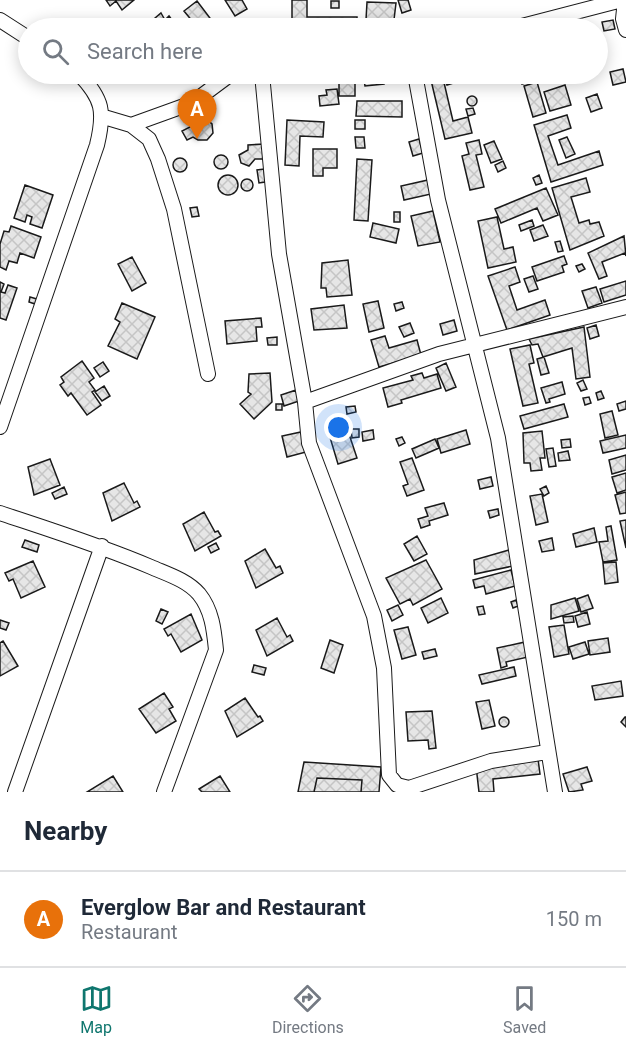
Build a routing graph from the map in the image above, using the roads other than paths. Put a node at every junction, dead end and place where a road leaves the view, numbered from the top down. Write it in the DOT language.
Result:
graph roads {
  1 [pos="624,0"];
  2 [pos="553,18"];
  3 [pos="0,20"];
  4 [pos="626,30"];
  5 [pos="18,32"];
  6 [pos="89,84"];
  7 [pos="218,84"];
  8 [pos="263,84"];
  9 [pos="417,84"];
  10 [pos="104,117"];
  11 [pos="132,126"];
  12 [pos="626,307"];
  13 [pos="476,344"];
  14 [pos="208,374"];
  15 [pos="305,402"];
  16 [pos="0,427"];
  17 [pos="0,513"];
  18 [pos="102,546"];
  19 [pos="547,752"];
  20 [pos="15,792"];
  21 [pos="164,792"];
  22 [pos="555,792"];
  1 -- 2 [label="street"];
  1 -- 4 [label="street"];
  3 -- 5 [label="street"];
  6 -- 10 [label="street"];
  7 -- 11 [label="street"];
  8 -- 15 [label="street"];
  9 -- 13 [label="street"];
  10 -- 11 [label="street"];
  10 -- 16 [label="street"];
  11 -- 14 [label="street"];
  12 -- 13 [label="street"];
  13 -- 15 [label="street"];
  13 -- 19 [label="street"];
  15 -- 19 [label="street"];
  17 -- 18 [label="street"];
  18 -- 20 [label="street"];
  18 -- 21 [label="street"];
  19 -- 22 [label="street"];
}
